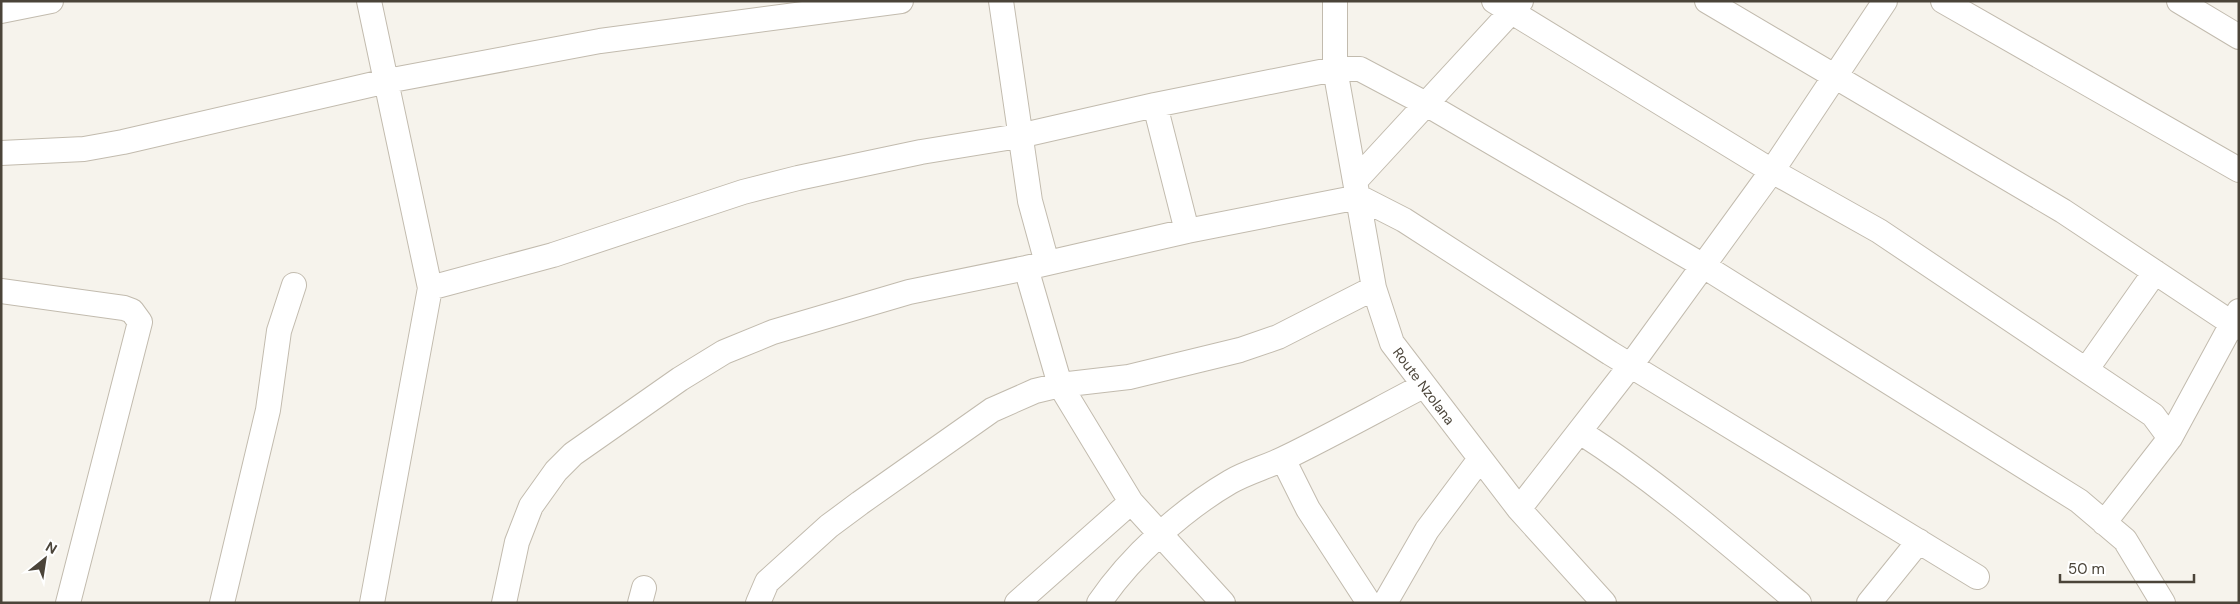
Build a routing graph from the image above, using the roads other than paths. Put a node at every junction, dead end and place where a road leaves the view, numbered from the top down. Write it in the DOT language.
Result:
graph roads {
  1 [pos="50,1"];
  2 [pos="369,1"];
  3 [pos="901,1"];
  4 [pos="1001,1"];
  5 [pos="1335,1"];
  6 [pos="1707,1"];
  7 [pos="1885,1"];
  8 [pos="1942,1"];
  9 [pos="2179,1"];
  10 [pos="1509,5"];
  11 [pos="1,11"];
  12 [pos="2239,37"];
  13 [pos="1335,69"];
  14 [pos="1836,77"];
  15 [pos="387,81"];
  16 [pos="1426,104"];
  17 [pos="1155,105"];
  18 [pos="1019,136"];
  19 [pos="1,154"];
  20 [pos="2239,170"];
  21 [pos="1772,171"];
  22 [pos="1358,188"];
  23 [pos="1187,231"];
  24 [pos="1702,265"];
  25 [pos="1036,266"];
  26 [pos="2155,272"];
  27 [pos="294,285"];
  28 [pos="430,288"];
  29 [pos="1374,288"];
  30 [pos="1,291"];
  31 [pos="2236,320"];
  32 [pos="1630,365"];
  33 [pos="2086,370"];
  34 [pos="1060,385"];
  35 [pos="1423,386"];
  36 [pos="1580,432"];
  37 [pos="2170,438"];
  38 [pos="1283,459"];
  39 [pos="1480,459"];
  40 [pos="1131,502"];
  41 [pos="1519,510"];
  42 [pos="2104,523"];
  43 [pos="1160,535"];
  44 [pos="1919,541"];
  45 [pos="1977,577"];
  46 [pos="68,603"];
  47 [pos="222,603"];
  48 [pos="372,603"];
  49 [pos="504,603"];
  50 [pos="758,603"];
  51 [pos="1017,603"];
  52 [pos="1100,603"];
  53 [pos="1223,603"];
  54 [pos="1369,603"];
  55 [pos="1385,603"];
  56 [pos="1604,603"];
  57 [pos="1799,603"];
  58 [pos="1869,603"];
  59 [pos="2163,603"];
  1 -- 11 [label="street"];
  2 -- 15 [label="street"];
  3 -- 15 [label="street"];
  4 -- 18 [label="street"];
  5 -- 13 [label="street, Route Nzolana"];
  6 -- 14 [label="street"];
  7 -- 14 [label="street"];
  8 -- 20 [label="street"];
  9 -- 12 [label="street"];
  10 -- 16 [label="street"];
  10 -- 21 [label="street"];
  13 -- 16 [label="street"];
  13 -- 17 [label="street"];
  13 -- 22 [label="street, Route Nzolana"];
  14 -- 21 [label="street"];
  14 -- 26 [label="street"];
  15 -- 19 [label="street"];
  15 -- 28 [label="street"];
  16 -- 22 [label="street"];
  16 -- 24 [label="street"];
  17 -- 18 [label="street"];
  17 -- 23 [label="street"];
  18 -- 25 [label="street"];
  18 -- 28 [label="street"];
  21 -- 24 [label="street"];
  21 -- 33 [label="street"];
  22 -- 23 [label="street"];
  22 -- 29 [label="street, Route Nzolana"];
  22 -- 32 [label="street"];
  23 -- 25 [label="street"];
  24 -- 32 [label="street"];
  24 -- 42 [label="street"];
  25 -- 34 [label="street"];
  25 -- 49 [label="street"];
  26 -- 31 [label="street"];
  26 -- 33 [label="street"];
  27 -- 47 [label="street"];
  28 -- 48 [label="street"];
  29 -- 34 [label="street"];
  29 -- 35 [label="street, Route Nzolana"];
  30 -- 46 [label="street"];
  31 -- 37 [label="street"];
  32 -- 36 [label="street"];
  32 -- 44 [label="street"];
  33 -- 37 [label="street"];
  34 -- 40 [label="street"];
  34 -- 50 [label="street"];
  35 -- 38 [label="street"];
  35 -- 39 [label="street, Route Nzolana"];
  36 -- 41 [label="street"];
  36 -- 57 [label="street"];
  37 -- 42 [label="street"];
  38 -- 43 [label="street"];
  38 -- 54 [label="street"];
  39 -- 41 [label="street, Route Nzolana"];
  39 -- 55 [label="street"];
  40 -- 43 [label="street"];
  40 -- 51 [label="street"];
  41 -- 56 [label="street, Route Nzolana"];
  42 -- 59 [label="street"];
  43 -- 52 [label="street"];
  43 -- 53 [label="street"];
  44 -- 45 [label="street"];
  44 -- 58 [label="street"];
}
